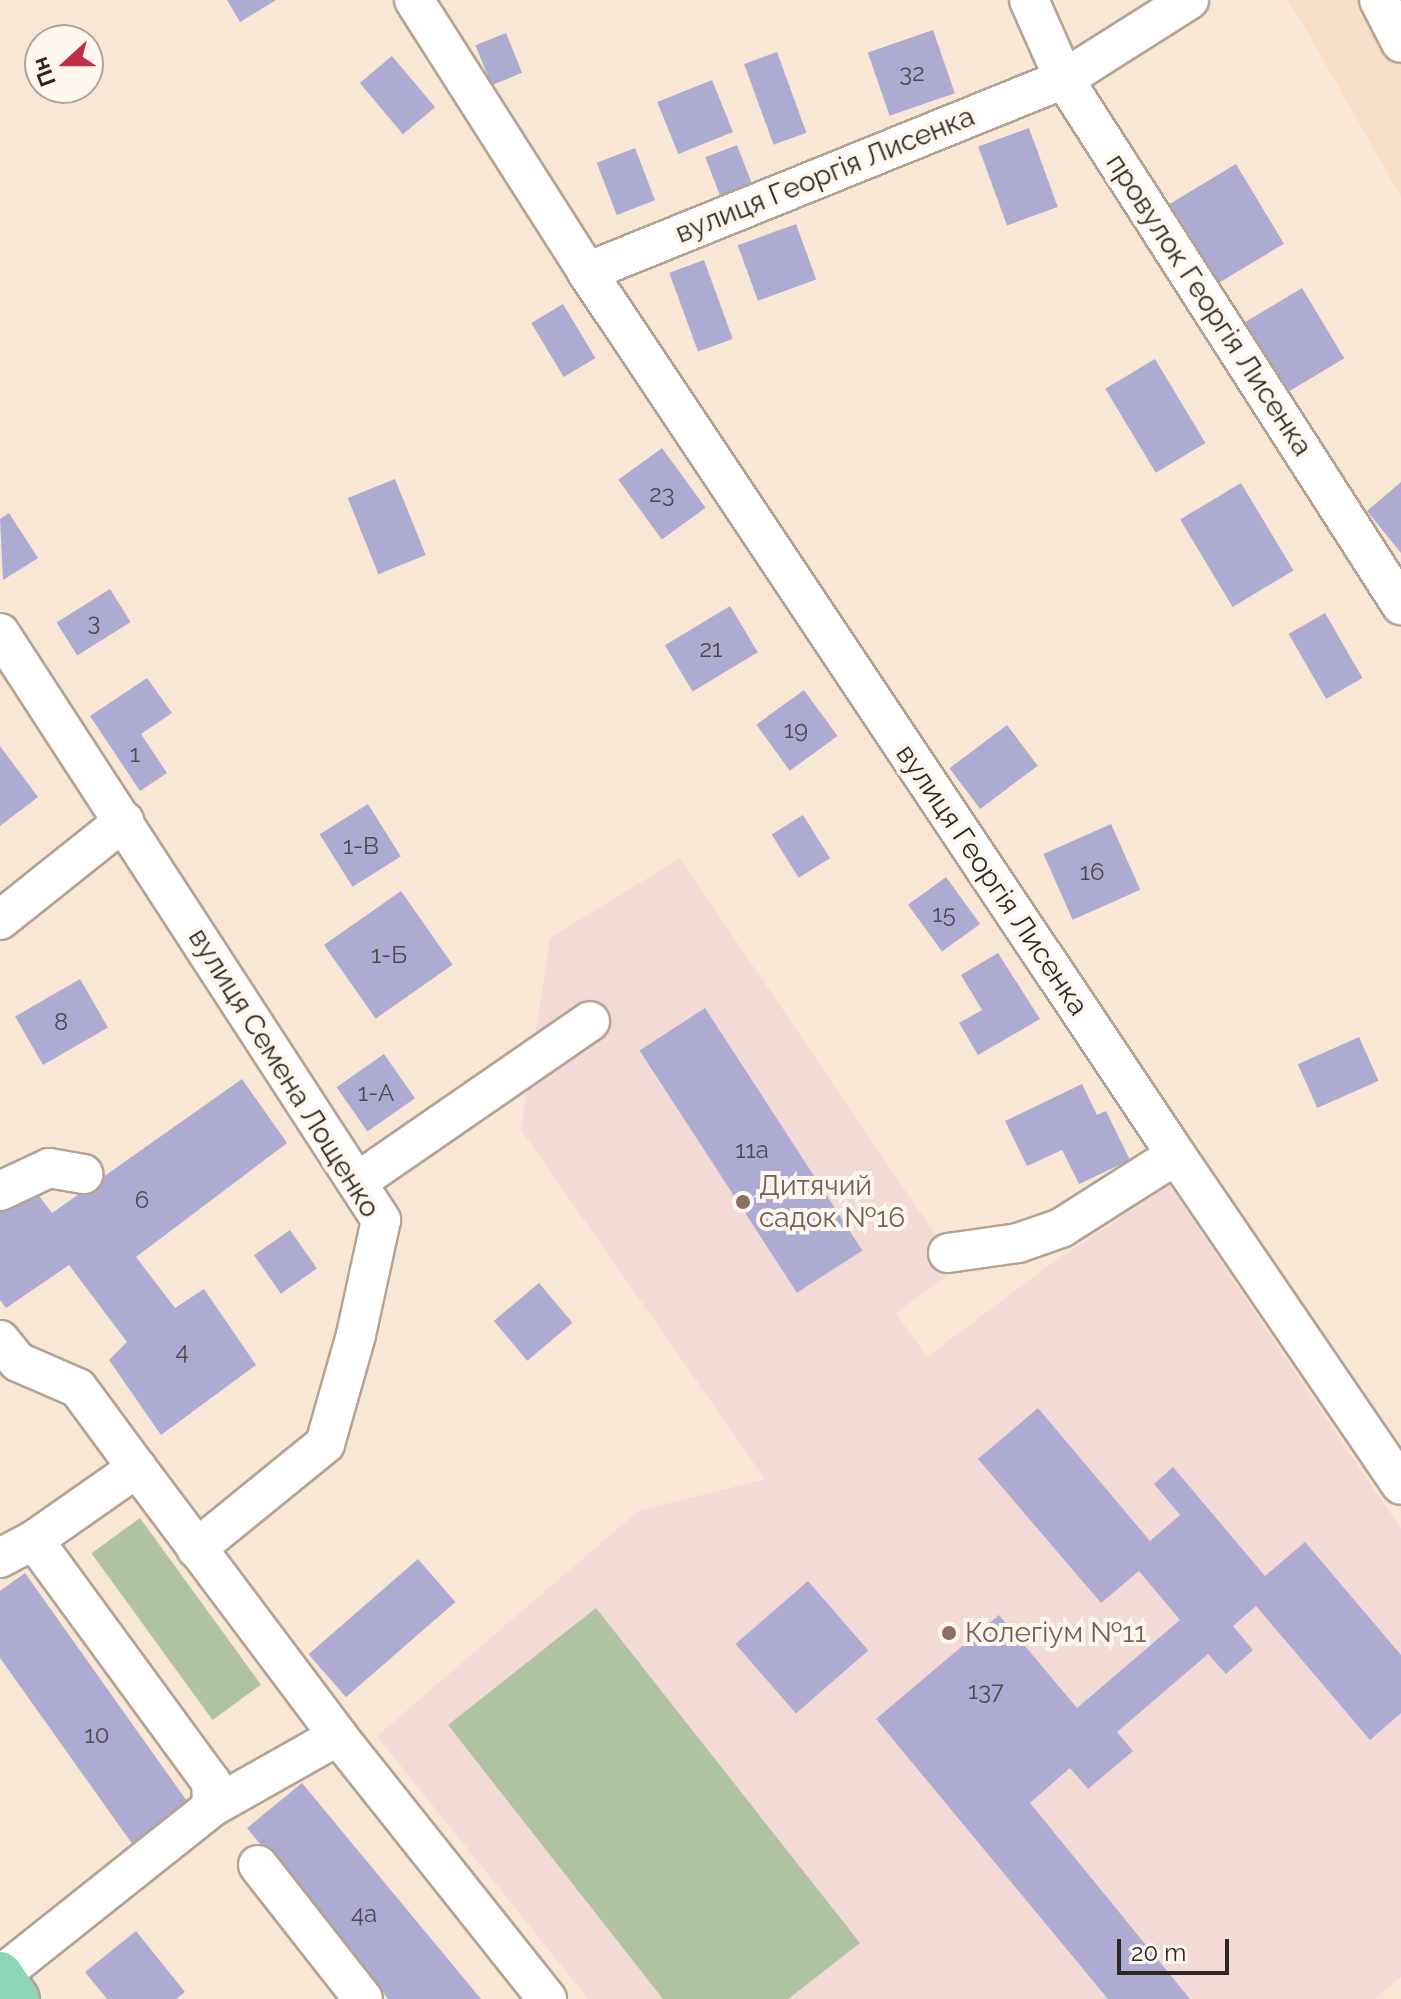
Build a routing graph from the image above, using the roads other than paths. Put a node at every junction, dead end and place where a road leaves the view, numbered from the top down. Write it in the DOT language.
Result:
graph roads {
  1 [pos="414,0"];
  2 [pos="1029,0"];
  3 [pos="1189,0"];
  4 [pos="1379,0"];
  5 [pos="1401,43"];
  6 [pos="1064,79"];
  7 [pos="587,272"];
  8 [pos="1401,605"];
  9 [pos="0,633"];
  10 [pos="124,821"];
  11 [pos="0,920"];
  12 [pos="590,1021"];
  13 [pos="1176,1155"];
  14 [pos="83,1174"];
  15 [pos="357,1182"];
  16 [pos="0,1191"];
  17 [pos="948,1253"];
  18 [pos="0,1340"];
  19 [pos="137,1468"];
  20 [pos="1401,1485"];
  21 [pos="34,1540"];
  22 [pos="196,1549"];
  23 [pos="0,1558"];
  24 [pos="338,1736"];
  25 [pos="212,1807"];
  26 [pos="258,1865"];
  27 [pos="0,1975"];
  28 [pos="17,1999"];
  29 [pos="363,1999"];
  30 [pos="547,1999"];
  1 -- 7 [label="street, вулиця Георгія Лисенка"];
  2 -- 6 [label="street, провулок Георгія Лисенка"];
  3 -- 6 [label="street, вулиця Георгія Лисенка"];
  4 -- 5 [label="street"];
  6 -- 7 [label="street, вулиця Георгія Лисенка"];
  6 -- 8 [label="street, провулок Георгія Лисенка"];
  7 -- 13 [label="street, вулиця Георгія Лисенка"];
  9 -- 10 [label="street, вулиця Семена Лощенко"];
  10 -- 11 [label="street"];
  10 -- 15 [label="street, вулиця Семена Лощенко"];
  12 -- 15 [label="street"];
  13 -- 17 [label="street"];
  13 -- 20 [label="street, вулиця Георгія Лисенка"];
  14 -- 16 [label="street"];
  15 -- 22 [label="street, вулиця Семена Лощенко"];
  18 -- 19 [label="street"];
  19 -- 21 [label="street"];
  19 -- 22 [label="street"];
  21 -- 23 [label="street"];
  21 -- 25 [label="street"];
  22 -- 24 [label="street"];
  24 -- 25 [label="street"];
  24 -- 30 [label="street"];
  25 -- 27 [label="street"];
  26 -- 29 [label="street"];
  27 -- 28 [label="main road"];
}
